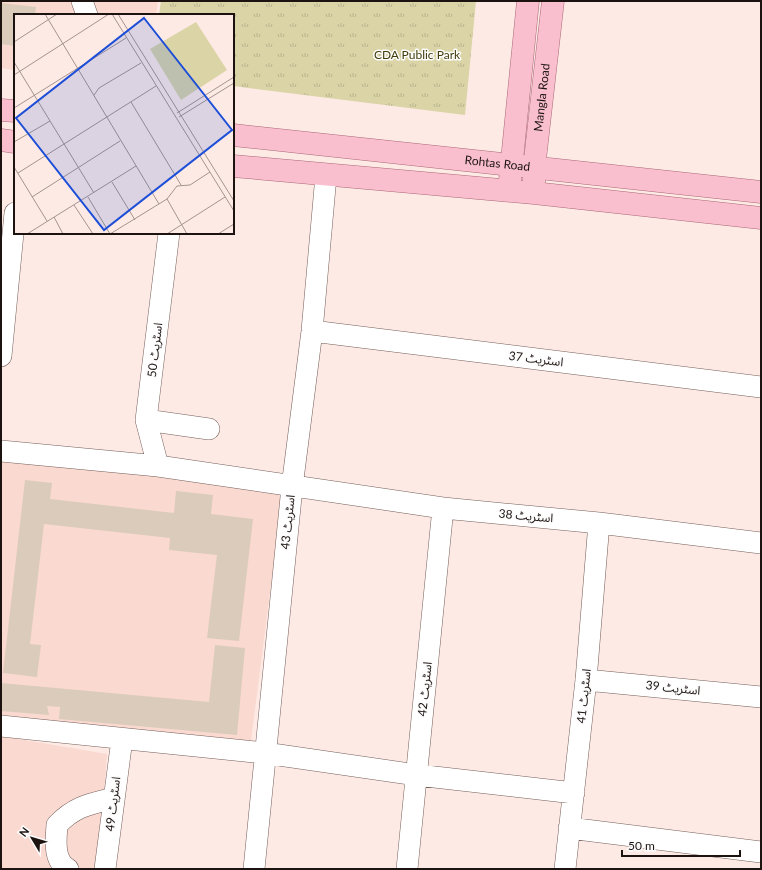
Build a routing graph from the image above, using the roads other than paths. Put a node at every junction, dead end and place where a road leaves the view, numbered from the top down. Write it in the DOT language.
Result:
graph roads {
  1 [pos="82,1"];
  2 [pos="528,1"];
  3 [pos="553,1"];
  4 [pos="87,14"];
  5 [pos="1,110"];
  6 [pos="14,112"];
  7 [pos="234,135"];
  8 [pos="1,140"];
  9 [pos="14,142"];
  10 [pos="511,165"];
  11 [pos="234,166"];
  12 [pos="534,168"];
  13 [pos="326,176"];
  14 [pos="509,191"];
  15 [pos="761,192"];
  16 [pos="534,194"];
  17 [pos="761,218"];
  18 [pos="14,223"];
  19 [pos="169,234"];
  20 [pos="312,331"];
  21 [pos="1,356"];
  22 [pos="761,387"];
  23 [pos="146,420"];
  24 [pos="209,429"];
  25 [pos="1,451"];
  26 [pos="158,466"];
  27 [pos="292,487"];
  28 [pos="443,508"];
  29 [pos="599,523"];
  30 [pos="761,543"];
  31 [pos="586,680"];
  32 [pos="761,697"];
  33 [pos="1,726"];
  34 [pos="122,739"];
  35 [pos="265,753"];
  36 [pos="417,775"];
  37 [pos="574,793"];
  38 [pos="114,798"];
  39 [pos="569,828"];
  40 [pos="761,852"];
  41 [pos="68,869"];
  42 [pos="105,869"];
  43 [pos="254,869"];
  44 [pos="407,869"];
  45 [pos="564,869"];
  1 -- 4 [label="street"];
  2 -- 10 [label="main road, Mangla Road"];
  3 -- 12 [label="main road, Mangla Road"];
  5 -- 6 [label="main road"];
  7 -- 10 [label="main road, Rohtas Road"];
  8 -- 9 [label="main road"];
  10 -- 12 [label="main road, Rohtas Road"];
  10 -- 14 [label="main road, Mangla Road"];
  11 -- 13 [label="main road"];
  12 -- 15 [label="main road, Rohtas Road"];
  12 -- 16 [label="main road, Mangla Road"];
  13 -- 14 [label="main road"];
  13 -- 20 [label="street, اسٹریٹ 43"];
  14 -- 16 [label="main road"];
  16 -- 17 [label="main road"];
  18 -- 21 [label="street"];
  19 -- 23 [label="street, اسٹریٹ 50"];
  20 -- 22 [label="street, اسٹریٹ 37"];
  20 -- 27 [label="street, اسٹریٹ 43"];
  23 -- 24 [label="street"];
  23 -- 26 [label="street, اسٹریٹ 50"];
  25 -- 26 [label="street, اسٹریٹ 38"];
  26 -- 27 [label="street, اسٹریٹ 38"];
  27 -- 28 [label="street, اسٹریٹ 38"];
  27 -- 35 [label="street, اسٹریٹ 43"];
  28 -- 29 [label="street, اسٹریٹ 38"];
  28 -- 36 [label="street, اسٹریٹ 42"];
  29 -- 30 [label="street, اسٹریٹ 38"];
  29 -- 31 [label="street, اسٹریٹ 41"];
  31 -- 32 [label="street, اسٹریٹ 39"];
  31 -- 37 [label="street, اسٹریٹ 41"];
  33 -- 34 [label="street"];
  34 -- 35 [label="street"];
  34 -- 38 [label="street, اسٹریٹ 49"];
  35 -- 36 [label="street"];
  35 -- 43 [label="street, اسٹریٹ 43"];
  36 -- 37 [label="street"];
  36 -- 44 [label="street, اسٹریٹ 42"];
  37 -- 39 [label="street, اسٹریٹ 41"];
  38 -- 41 [label="street"];
  38 -- 42 [label="street, اسٹریٹ 49"];
  39 -- 40 [label="street"];
  39 -- 45 [label="street, اسٹریٹ 41"];
}
